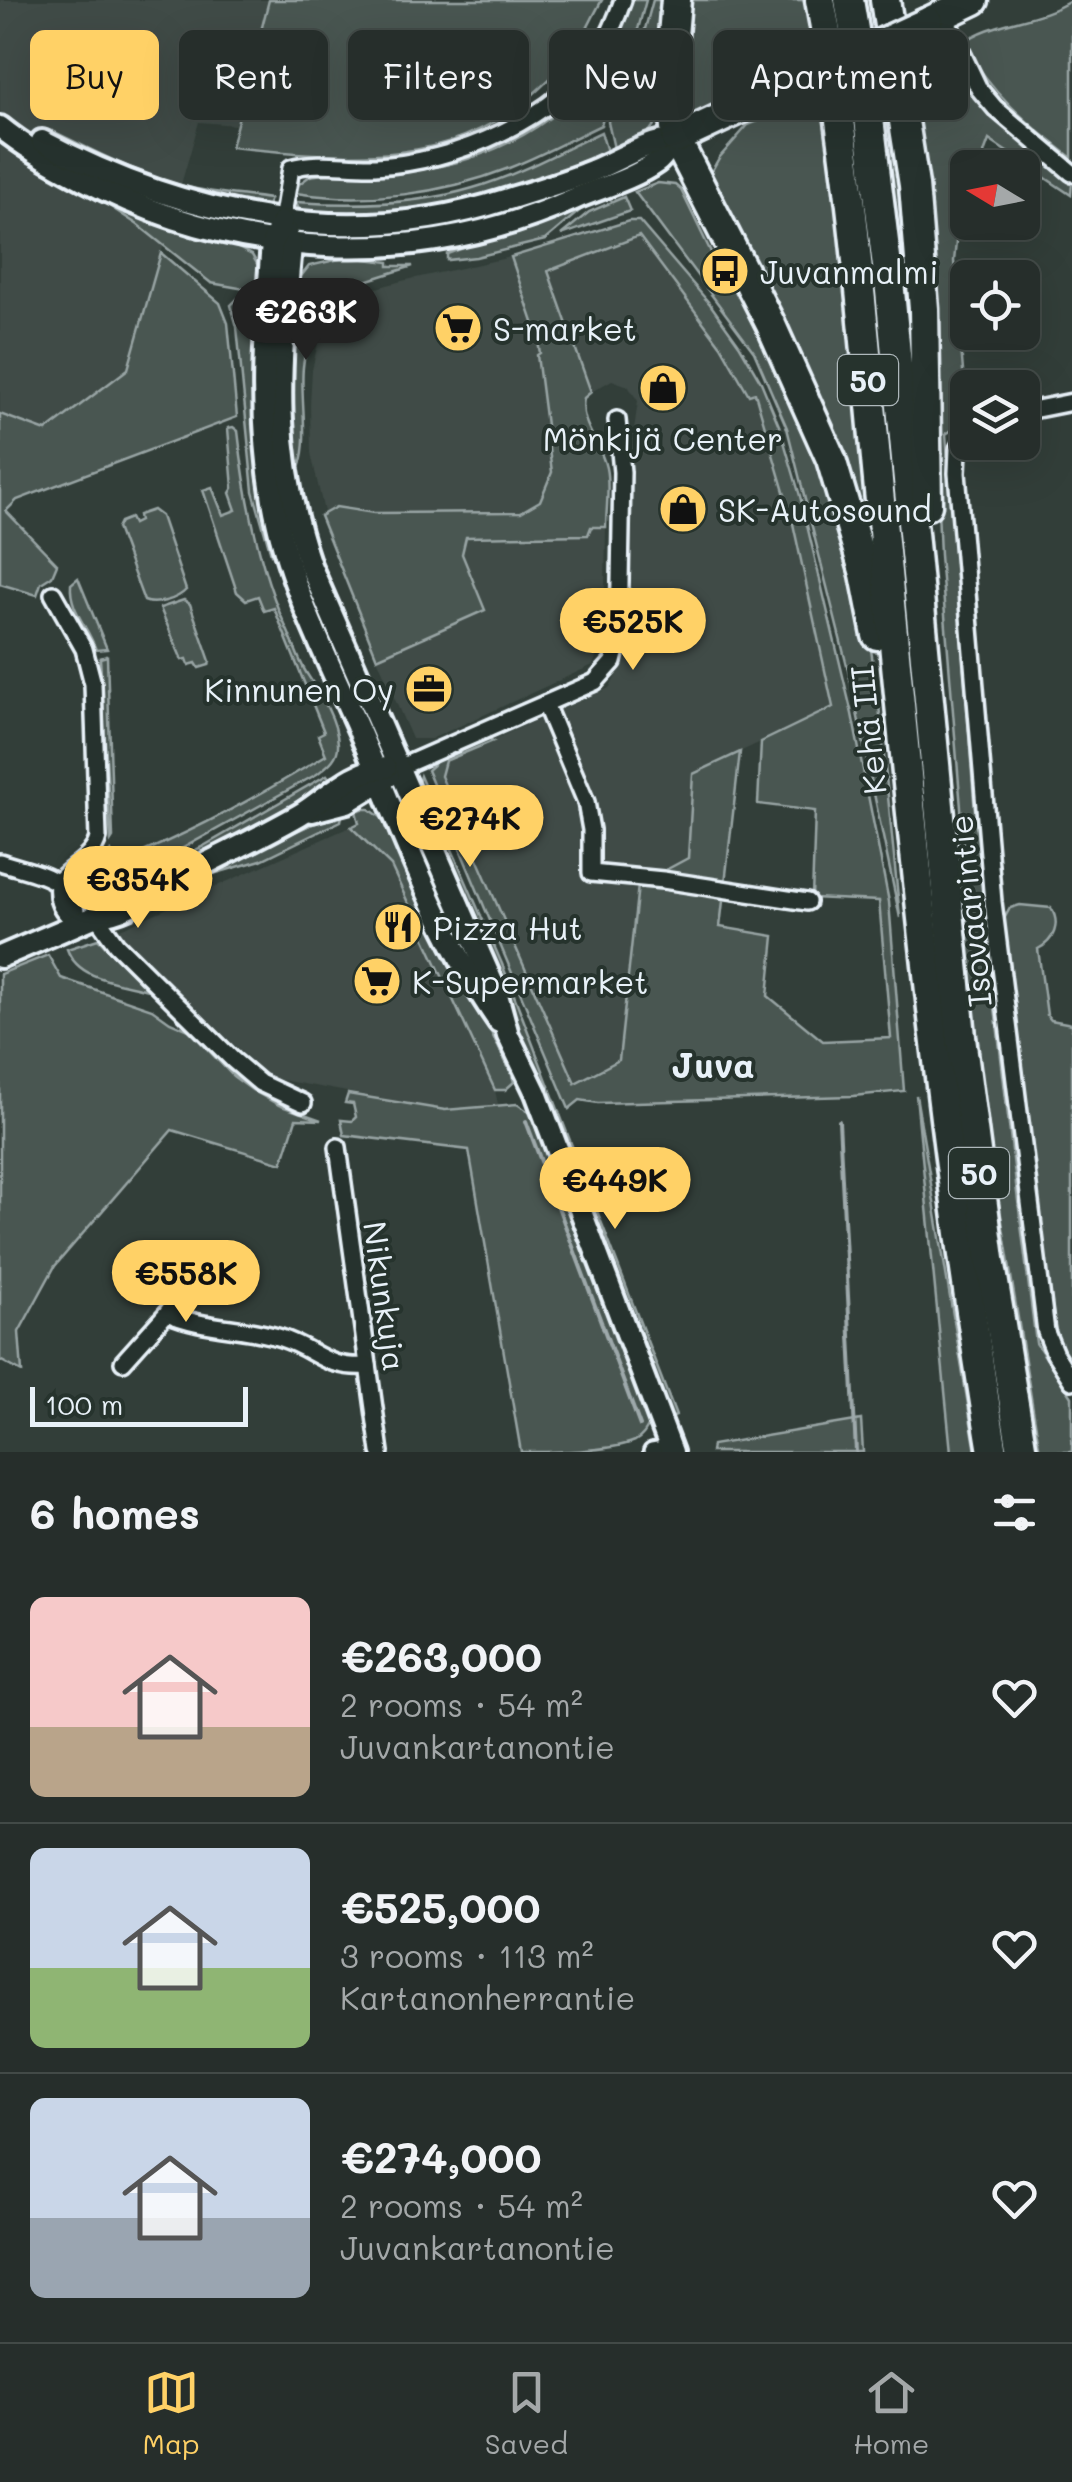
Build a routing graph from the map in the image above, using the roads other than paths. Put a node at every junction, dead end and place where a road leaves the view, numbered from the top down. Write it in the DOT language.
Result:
graph roads {
  1 [pos="623,0"];
  2 [pos="676,0"];
  3 [pos="820,0"];
  4 [pos="849,0"];
  5 [pos="885,0"];
  6 [pos="956,9"];
  7 [pos="676,139"];
  8 [pos="1072,172"];
  9 [pos="282,221"];
  10 [pos="282,244"];
  11 [pos="1072,402"];
  12 [pos="1040,408"];
  13 [pos="617,420"];
  14 [pos="957,460"];
  15 [pos="53,594"];
  16 [pos="924,656"];
  17 [pos="545,704"];
  18 [pos="900,712"];
  19 [pos="398,768"];
  20 [pos="378,776"];
  21 [pos="0,862"];
  22 [pos="58,882"];
  23 [pos="807,902"];
  24 [pos="87,920"];
  25 [pos="0,957"];
  26 [pos="508,1035"];
  27 [pos="303,1102"];
  28 [pos="338,1147"];
  29 [pos="208,1257"];
  30 [pos="167,1313"];
  31 [pos="124,1362"];
  32 [pos="368,1366"];
  33 [pos="1072,1380"];
  34 [pos="665,1451"];
  35 [pos="380,1452"];
  36 [pos="993,1452"];
  37 [pos="1022,1452"];
  1 -- 9 [label="street"];
  2 -- 7 [label="highway"];
  3 -- 18 [label="highway, Kehä III / 50"];
  4 -- 16 [label="highway, Kehä III / 50"];
  5 -- 16 [label="highway"];
  6 -- 7 [label="highway, bridge"];
  6 -- 8 [label="street"];
  7 -- 9 [label="main road"];
  7 -- 10 [label="main road"];
  7 -- 18 [label="highway"];
  9 -- 10 [label="main road"];
  9 -- 10 [label="main road"];
  10 -- 19 [label="main road"];
  10 -- 20 [label="main road"];
  11 -- 12 [label="street"];
  13 -- 17 [label="street"];
  14 -- 33 [label="street, Isovaarintie"];
  15 -- 22 [label="street"];
  16 -- 37 [label="highway, Kehä III / 50"];
  17 -- 19 [label="street"];
  17 -- 23 [label="street"];
  18 -- 36 [label="highway, Kehä III / 50"];
  19 -- 20 [label="main road"];
  19 -- 26 [label="main road"];
  20 -- 24 [label="main road"];
  20 -- 26 [label="main road"];
  21 -- 22 [label="street"];
  22 -- 24 [label="street"];
  24 -- 25 [label="main road"];
  24 -- 27 [label="street"];
  26 -- 34 [label="main road"];
  28 -- 32 [label="street, Nikunkuja"];
  29 -- 30 [label="street"];
  30 -- 31 [label="street"];
  30 -- 32 [label="street"];
  32 -- 35 [label="street, Nikunkuja"];
}
